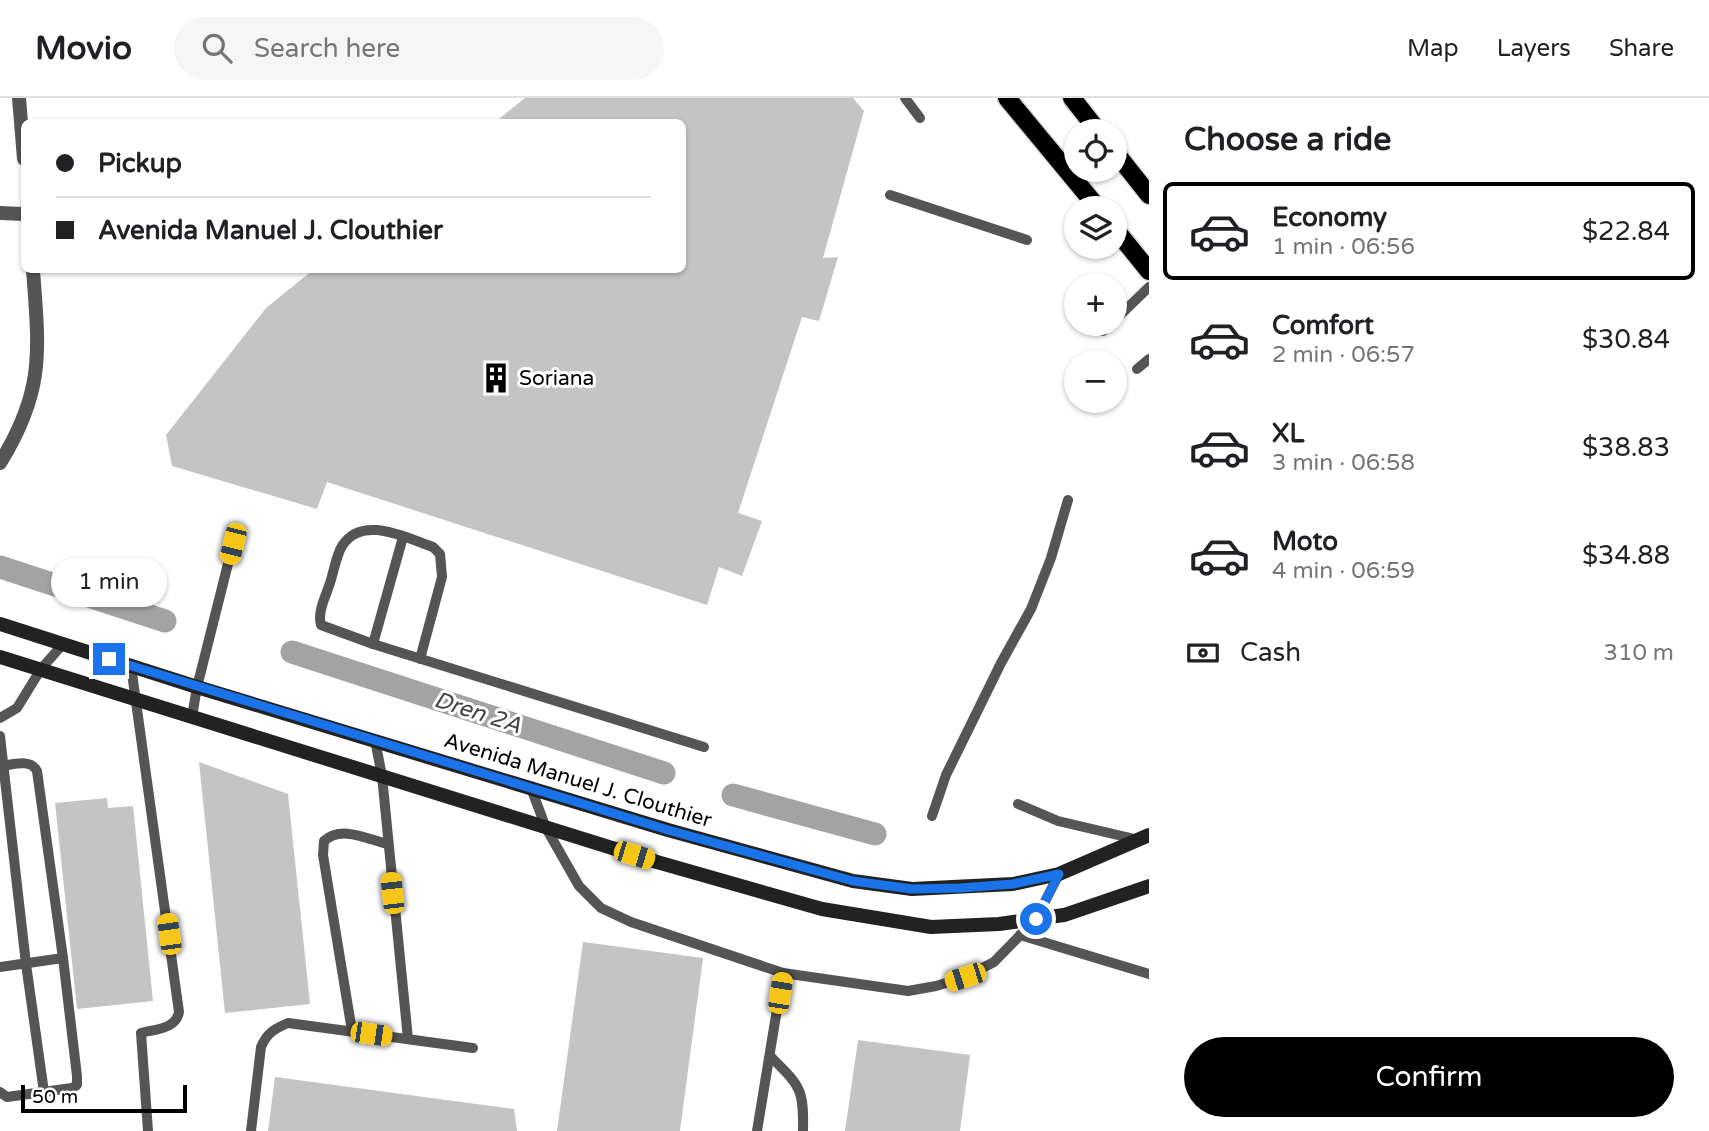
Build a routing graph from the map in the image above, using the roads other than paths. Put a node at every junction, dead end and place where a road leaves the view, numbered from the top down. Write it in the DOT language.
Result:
graph roads {
  1 [pos="19,98"];
  2 [pos="905,98"];
  3 [pos="1007,98"];
  4 [pos="1072,98"];
  5 [pos="920,118"];
  6 [pos="1089,119"];
  7 [pos="21,122"];
  8 [pos="1127,167"];
  9 [pos="890,195"];
  10 [pos="1149,195"];
  11 [pos="1088,196"];
  12 [pos="0,213"];
  13 [pos="21,214"];
  14 [pos="1027,240"];
  15 [pos="1127,244"];
  16 [pos="1149,271"];
  17 [pos="33,273"];
  18 [pos="1149,287"];
  19 [pos="1127,308"];
  20 [pos="1149,359"];
  21 [pos="1137,369"];
  22 [pos="0,463"];
  23 [pos="1069,500"];
  24 [pos="403,537"];
  25 [pos="233,544"];
  26 [pos="0,624"];
  27 [pos="63,644"];
  28 [pos="373,644"];
  29 [pos="0,657"];
  30 [pos="421,659"];
  31 [pos="131,666"];
  32 [pos="41,669"];
  33 [pos="197,687"];
  34 [pos="137,700"];
  35 [pos="192,717"];
  36 [pos="0,718"];
  37 [pos="0,736"];
  38 [pos="375,740"];
  39 [pos="704,747"];
  40 [pos="2,766"];
  41 [pos="382,776"];
  42 [pos="531,788"];
  43 [pos="1018,804"];
  44 [pos="932,816"];
  45 [pos="546,828"];
  46 [pos="1144,837"];
  47 [pos="387,844"];
  48 [pos="1059,874"];
  49 [pos="1149,886"];
  50 [pos="1036,919"];
  51 [pos="1020,935"];
  52 [pos="63,958"];
  53 [pos="26,964"];
  54 [pos="0,967"];
  55 [pos="783,973"];
  56 [pos="1149,974"];
  57 [pos="352,1031"];
  58 [pos="408,1039"];
  59 [pos="473,1048"];
  60 [pos="769,1056"];
  61 [pos="0,1092"];
  62 [pos="44,1092"];
  63 [pos="148,1131"];
  64 [pos="251,1131"];
  65 [pos="757,1131"];
  66 [pos="803,1131"];
  1 -- 7 [label="street"];
  2 -- 5 [label="lane"];
  3 -- 11 [label="main road"];
  4 -- 6 [label="main road"];
  8 -- 10 [label="main road"];
  9 -- 14 [label="lane"];
  12 -- 13 [label="street"];
  15 -- 16 [label="main road"];
  17 -- 22 [label="street"];
  18 -- 19 [label="lane"];
  20 -- 21 [label="lane"];
  23 -- 44 [label="lane"];
  24 -- 28 [label="lane"];
  24 -- 28 [label="lane"];
  24 -- 30 [label="lane"];
  25 -- 33 [label="lane"];
  26 -- 27 [label="main road, Avenida Manuel J. Clouthier"];
  27 -- 31 [label="main road, Avenida Manuel J. Clouthier"];
  27 -- 32 [label="lane"];
  28 -- 30 [label="lane"];
  29 -- 32 [label="main road"];
  30 -- 39 [label="lane"];
  31 -- 33 [label="main road, Avenida Manuel J. Clouthier"];
  31 -- 34 [label="lane"];
  32 -- 34 [label="main road"];
  32 -- 36 [label="lane"];
  33 -- 35 [label="lane"];
  33 -- 38 [label="main road, Avenida Manuel J. Clouthier"];
  34 -- 35 [label="main road"];
  34 -- 63 [label="lane"];
  35 -- 41 [label="main road"];
  37 -- 40 [label="lane"];
  38 -- 41 [label="lane"];
  38 -- 42 [label="main road, Avenida Manuel J. Clouthier"];
  40 -- 52 [label="lane"];
  40 -- 53 [label="lane"];
  41 -- 45 [label="main road"];
  41 -- 47 [label="lane"];
  42 -- 45 [label="lane"];
  42 -- 48 [label="main road, Avenida Manuel J. Clouthier"];
  43 -- 46 [label="lane"];
  45 -- 50 [label="main road"];
  45 -- 55 [label="lane"];
  46 -- 48 [label="main road, Avenida Manuel J. Clouthier"];
  47 -- 57 [label="lane"];
  47 -- 58 [label="lane"];
  48 -- 50 [label="lane"];
  49 -- 50 [label="main road"];
  50 -- 51 [label="lane"];
  51 -- 55 [label="lane"];
  51 -- 56 [label="lane"];
  52 -- 53 [label="lane"];
  52 -- 62 [label="lane"];
  53 -- 54 [label="lane"];
  53 -- 62 [label="lane"];
  55 -- 60 [label="lane"];
  57 -- 58 [label="lane"];
  57 -- 64 [label="lane"];
  58 -- 59 [label="lane"];
  60 -- 65 [label="lane"];
  60 -- 66 [label="lane"];
  61 -- 62 [label="lane"];
}
